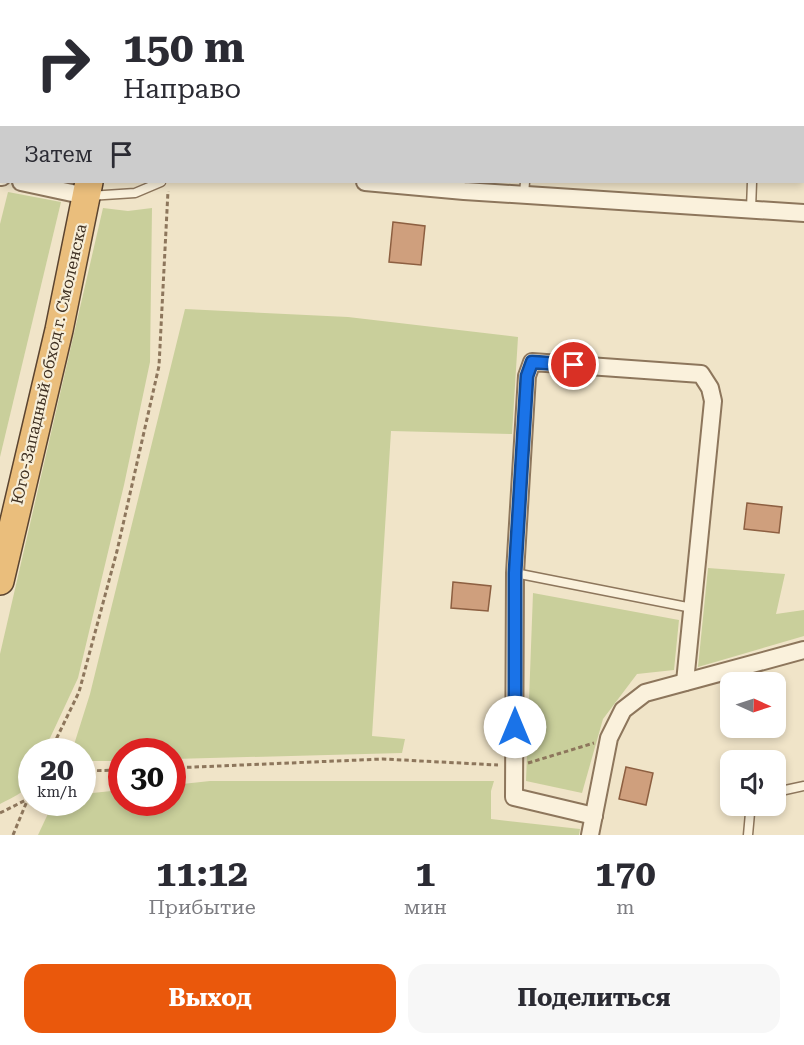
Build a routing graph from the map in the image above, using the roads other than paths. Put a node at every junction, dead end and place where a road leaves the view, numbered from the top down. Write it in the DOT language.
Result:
graph roads {
  1 [pos="159,183"];
  2 [pos="375,183"];
  3 [pos="752,183"];
  4 [pos="41,184"];
  5 [pos="525,188"];
  6 [pos="87,189"];
  7 [pos="751,209"];
  8 [pos="804,213"];
  9 [pos="5,535"];
  10 [pos="515,573"];
  11 [pos="0,581"];
  12 [pos="692,608"];
  13 [pos="804,650"];
  14 [pos="685,682"];
  15 [pos="804,786"];
  16 [pos="786,790"];
  17 [pos="594,816"];
  18 [pos="750,816"];
  19 [pos="590,835"];
  20 [pos="748,835"];
  1 -- 6 [label="lane"];
  2 -- 5 [label="street"];
  3 -- 7 [label="lane"];
  4 -- 6 [label="street"];
  5 -- 7 [label="street"];
  6 -- 9 [label="highway, Юго-Западный обход г. Смоленска"];
  7 -- 8 [label="street"];
  9 -- 11 [label="highway, Юго-Западный обход г. Смоленска"];
  10 -- 12 [label="lane"];
  10 -- 12 [label="street"];
  10 -- 17 [label="street"];
  12 -- 14 [label="street"];
  13 -- 14 [label="street"];
  14 -- 17 [label="street"];
  15 -- 16 [label="lane"];
  17 -- 19 [label="street"];
  18 -- 20 [label="lane"];
}
